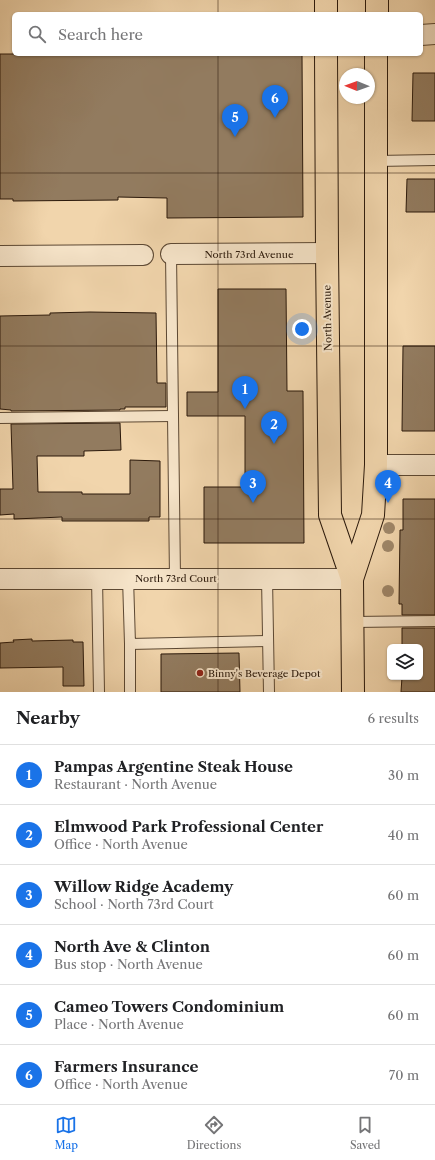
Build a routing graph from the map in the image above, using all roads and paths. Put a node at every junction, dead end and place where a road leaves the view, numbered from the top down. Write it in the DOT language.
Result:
graph roads {
  1 [pos="326,0"];
  2 [pos="377,0"];
  3 [pos="326,12"];
  4 [pos="377,12"];
  5 [pos="435,34"];
  6 [pos="423,35"];
  7 [pos="326,56"];
  8 [pos="376,56"];
  9 [pos="435,160"];
  10 [pos="376,161"];
  11 [pos="327,253"];
  12 [pos="171,254"];
  13 [pos="143,255"];
  14 [pos="0,256"];
  15 [pos="173,416"];
  16 [pos="0,418"];
  17 [pos="376,465"];
  18 [pos="435,465"];
  19 [pos="97,578"];
  20 [pos="128,578"];
  21 [pos="176,578"];
  22 [pos="267,578"];
  23 [pos="0,579"];
  24 [pos="352,579"];
  25 [pos="435,621"];
  26 [pos="353,622"];
  27 [pos="268,641"];
  28 [pos="130,644"];
  29 [pos="99,692"];
  30 [pos="130,692"];
  31 [pos="269,692"];
  32 [pos="353,692"];
  1 -- 3 [label="main road"];
  2 -- 4 [label="main road"];
  5 -- 6 [label="street"];
  7 -- 11 [label="main road, North Avenue"];
  8 -- 10 [label="main road, North Avenue"];
  9 -- 10 [label="lane"];
  10 -- 17 [label="main road, North Avenue"];
  11 -- 12 [label="street, North 73rd Avenue"];
  11 -- 24 [label="main road, North Avenue"];
  12 -- 15 [label="lane"];
  13 -- 14 [label="street"];
  15 -- 16 [label="lane"];
  15 -- 21 [label="lane"];
  17 -- 18 [label="street"];
  17 -- 24 [label="main road, North Avenue"];
  19 -- 20 [label="street, North 73rd Court"];
  19 -- 23 [label="street, North 73rd Court"];
  19 -- 29 [label="lane"];
  20 -- 21 [label="street, North 73rd Court"];
  20 -- 28 [label="lane"];
  21 -- 22 [label="street, North 73rd Court"];
  22 -- 24 [label="street, North 73rd Court"];
  22 -- 27 [label="lane"];
  24 -- 26 [label="main road, North Avenue"];
  25 -- 26 [label="lane"];
  26 -- 32 [label="main road, North Avenue"];
  27 -- 28 [label="lane"];
  27 -- 31 [label="lane"];
  28 -- 30 [label="lane"];
}
